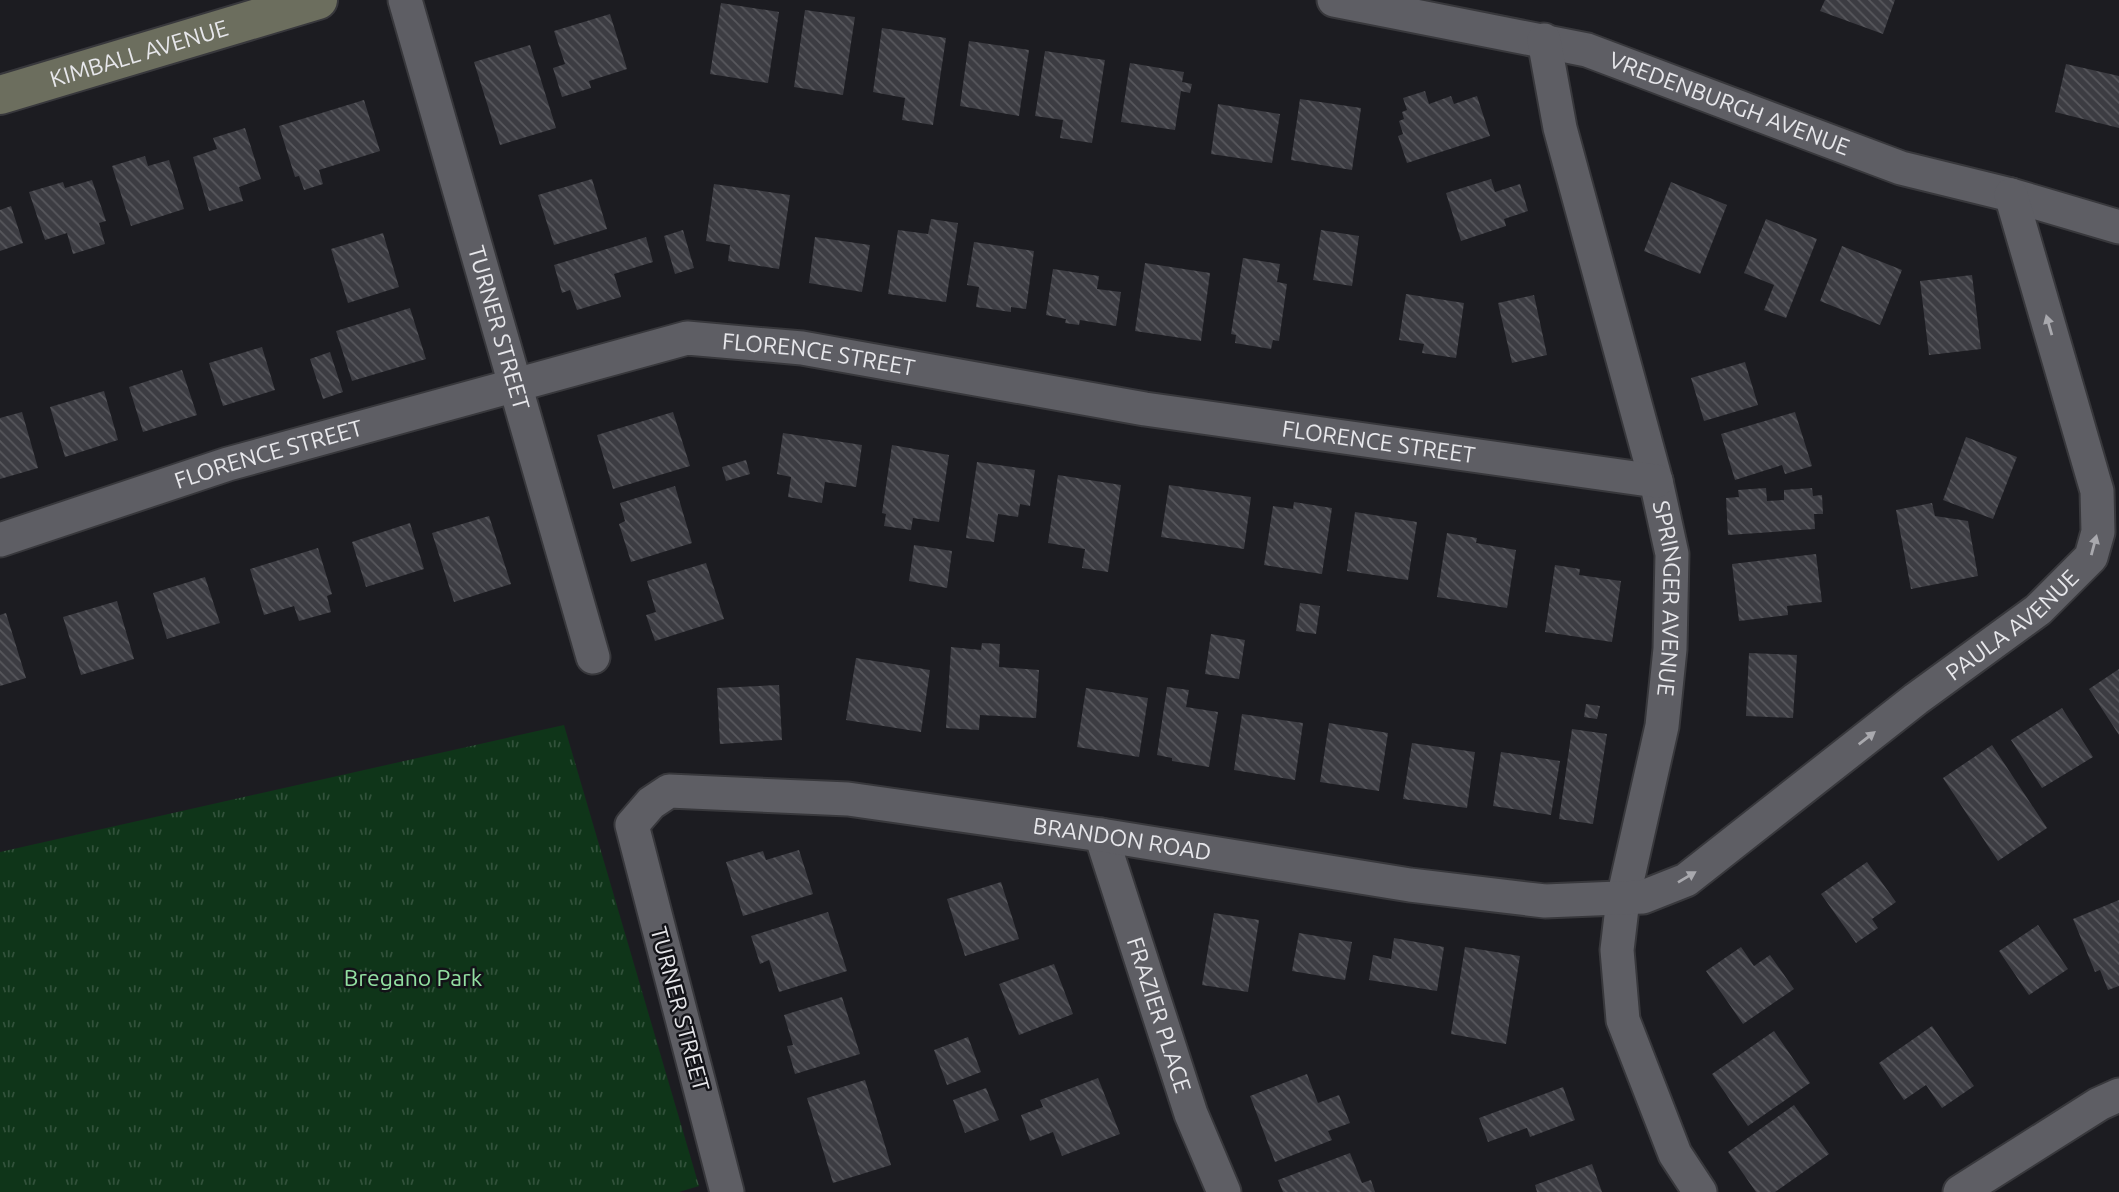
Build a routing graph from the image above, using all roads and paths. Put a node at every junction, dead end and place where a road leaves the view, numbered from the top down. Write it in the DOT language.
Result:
graph roads {
  1 [pos="318,0"];
  2 [pos="405,0"];
  3 [pos="1334,0"];
  4 [pos="1544,40"];
  5 [pos="0,94"];
  6 [pos="2011,195"];
  7 [pos="2119,227"];
  8 [pos="516,384"];
  9 [pos="1656,481"];
  10 [pos="0,540"];
  11 [pos="593,657"];
  12 [pos="632,825"];
  13 [pos="1101,835"];
  14 [pos="1623,899"];
  15 [pos="2119,1095"];
  16 [pos="727,1192"];
  17 [pos="1224,1192"];
  18 [pos="1700,1192"];
  19 [pos="1960,1192"];
  1 -- 5 [label="street, KIMBALL AVENUE"];
  2 -- 8 [label="street, TURNER STREET"];
  3 -- 4 [label="street, VREDENBURGH AVENUE"];
  4 -- 6 [label="street, VREDENBURGH AVENUE"];
  4 -- 9 [label="street, SPRINGER AVENUE"];
  6 -- 7 [label="street, VREDENBURGH AVENUE"];
  14 -- 6 [label="street, PAULA AVENUE, one-way"];
  8 -- 9 [label="street, FLORENCE STREET"];
  8 -- 10 [label="street, FLORENCE STREET"];
  8 -- 11 [label="street, TURNER STREET"];
  9 -- 14 [label="street, SPRINGER AVENUE"];
  12 -- 13 [label="street, BRANDON ROAD"];
  12 -- 16 [label="street, TURNER STREET"];
  13 -- 14 [label="street, BRANDON ROAD"];
  13 -- 17 [label="street, FRAZIER PLACE"];
  14 -- 18 [label="street, SPRINGER AVENUE"];
  15 -- 19 [label="street"];
}
